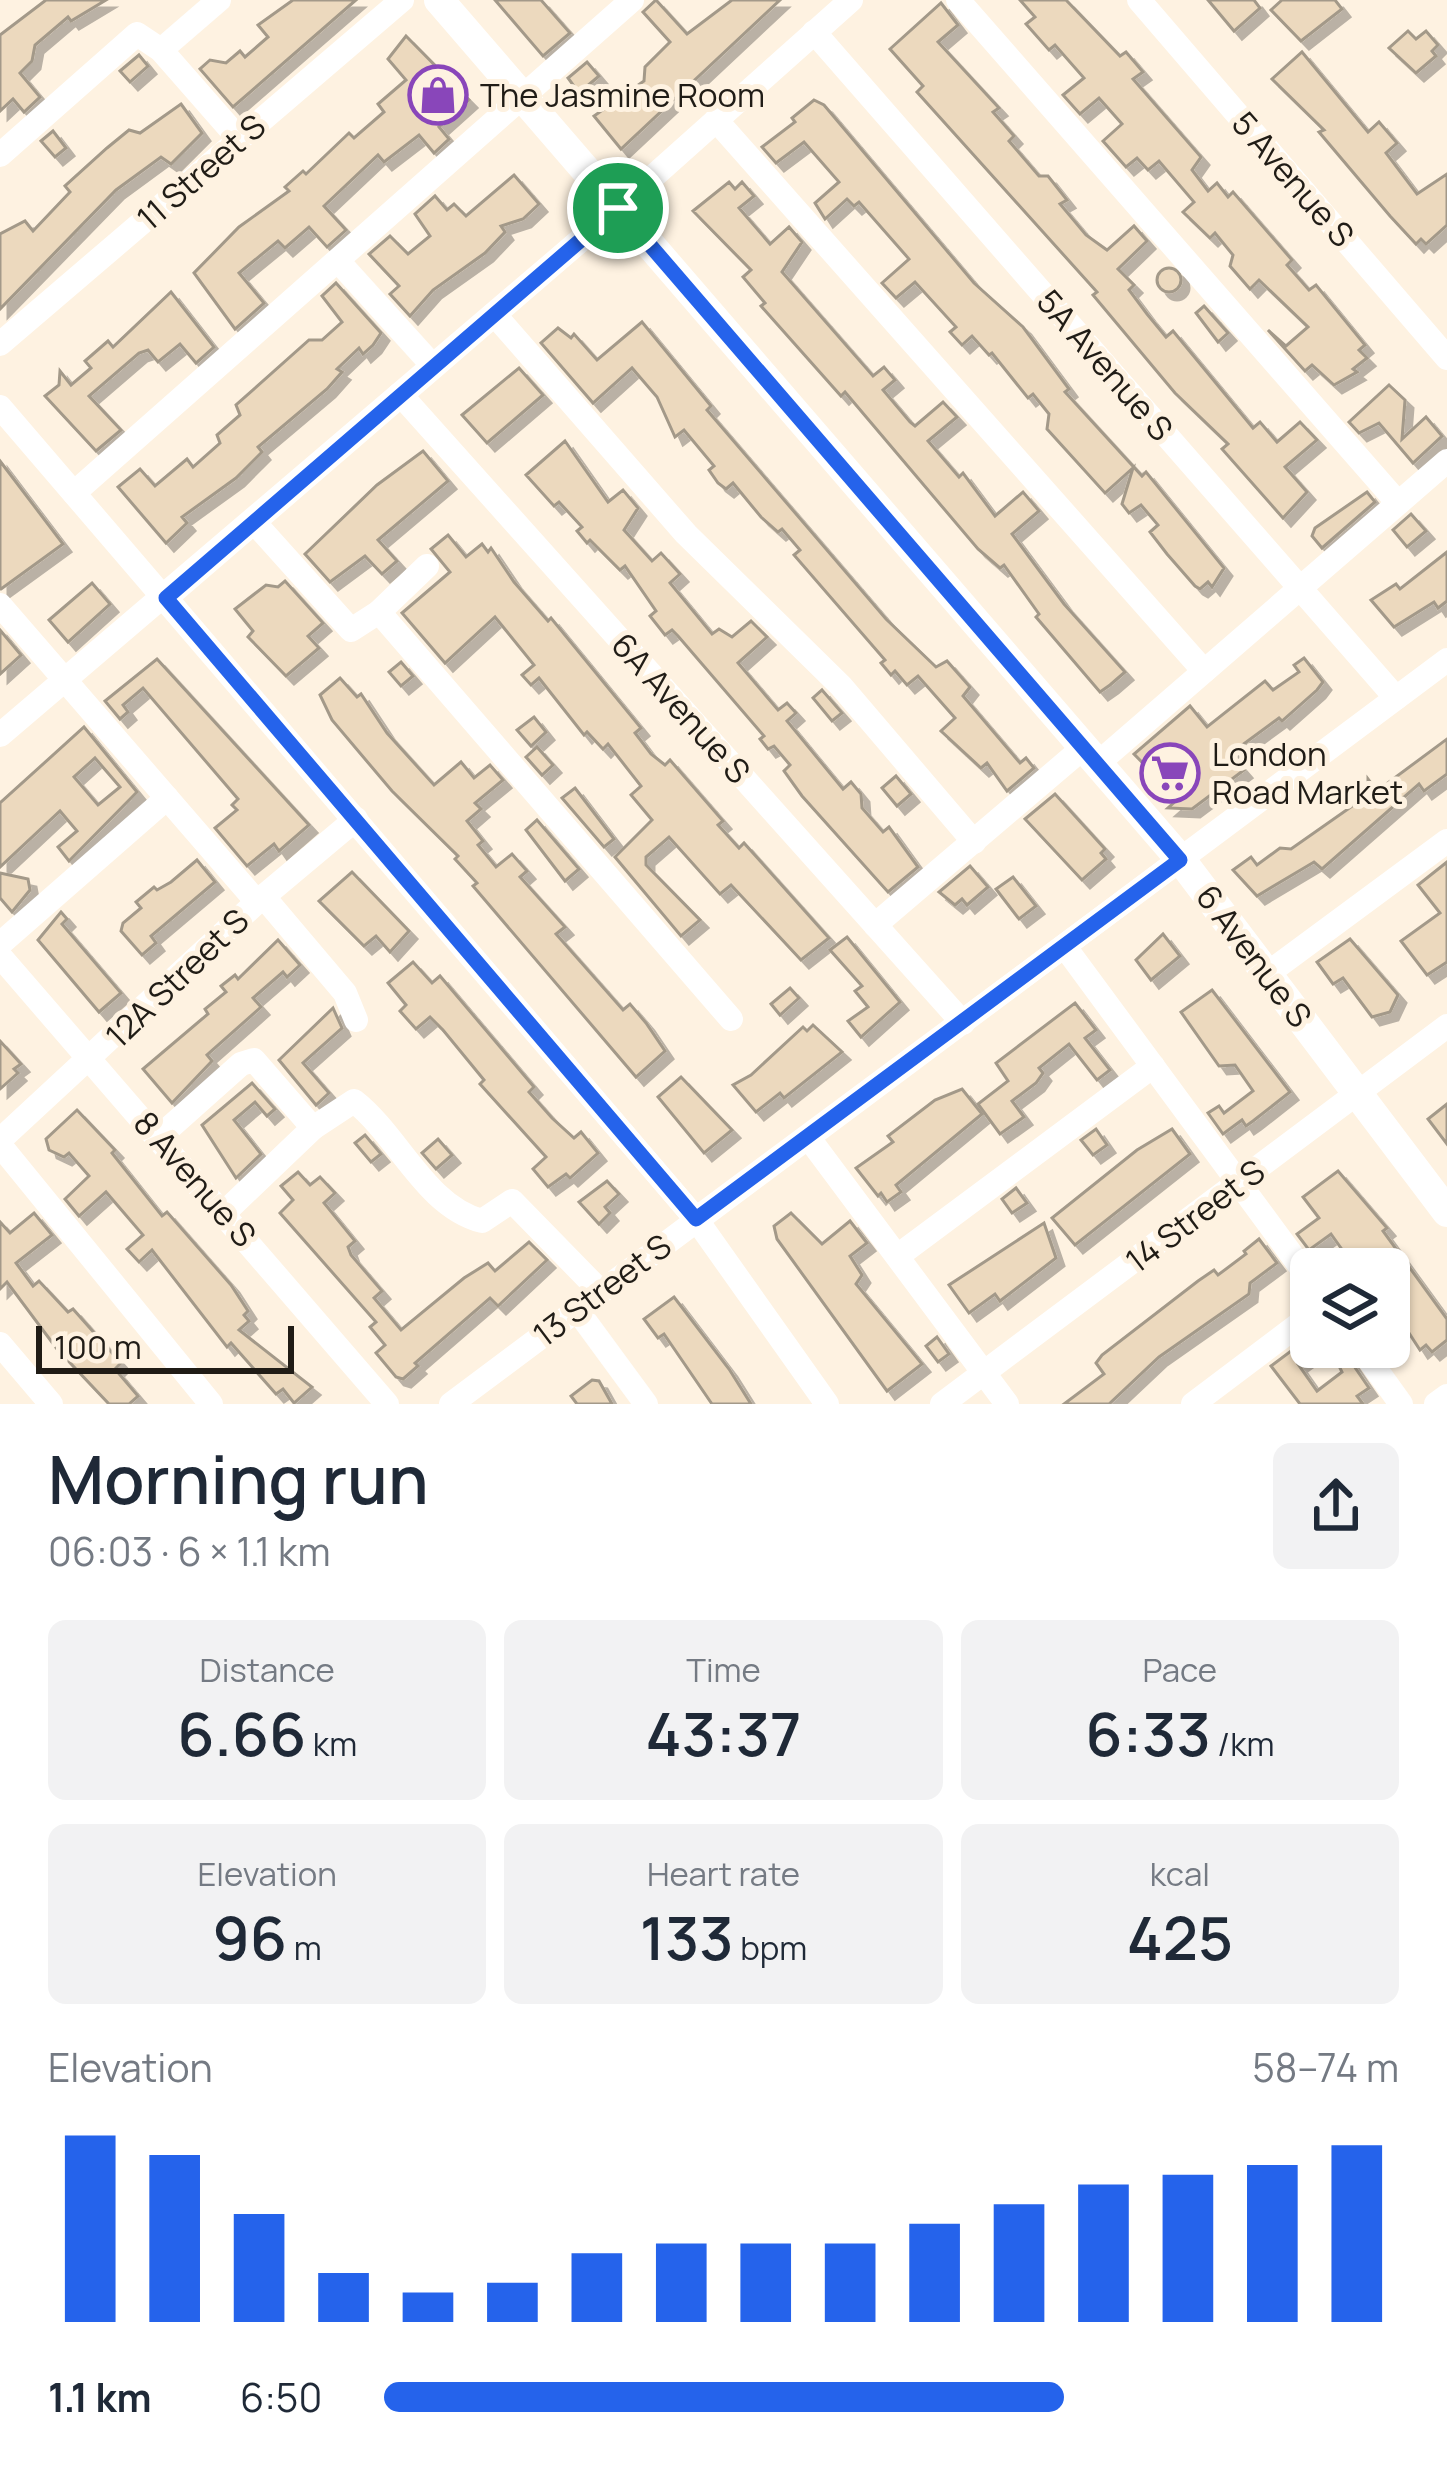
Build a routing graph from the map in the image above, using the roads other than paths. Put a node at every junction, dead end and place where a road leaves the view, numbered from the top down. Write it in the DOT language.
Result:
graph roads {
  1 [pos="219,0"];
  2 [pos="402,0"];
  3 [pos="439,0"];
  4 [pos="632,0"];
  5 [pos="851,0"];
  6 [pos="958,0"];
  7 [pos="1139,0"];
  8 [pos="814,32"];
  9 [pos="161,50"];
  10 [pos="523,98"];
  11 [pos="716,120"];
  12 [pos="239,139"];
  13 [pos="0,154"];
  14 [pos="618,208"];
  15 [pos="338,260"];
  16 [pos="494,314"];
  17 [pos="0,344"];
  18 [pos="1447,358"];
  19 [pos="433,366"];
  20 [pos="400,394"];
  21 [pos="0,407"];
  22 [pos="1447,461"];
  23 [pos="74,493"];
  24 [pos="1398,503"];
  25 [pos="254,521"];
  26 [pos="427,566"];
  27 [pos="1300,587"];
  28 [pos="166,598"];
  29 [pos="0,605"];
  30 [pos="379,613"];
  31 [pos="1447,660"];
  32 [pos="1204,671"];
  33 [pos="66,681"];
  34 [pos="1396,698"];
  35 [pos="0,735"];
  36 [pos="1090,756"];
  37 [pos="167,798"];
  38 [pos="356,819"];
  39 [pos="1447,841"];
  40 [pos="974,842"];
  41 [pos="1180,860"];
  42 [pos="260,899"];
  43 [pos="875,925"];
  44 [pos="0,944"];
  45 [pos="1065,947"];
  46 [pos="0,956"];
  47 [pos="1268,974"];
  48 [pos="731,1018"];
  49 [pos="356,1020"];
  50 [pos="962,1023"];
  51 [pos="1447,1026"];
  52 [pos="91,1060"];
  53 [pos="1153,1066"];
  54 [pos="1359,1095"];
  55 [pos="313,1128"];
  56 [pos="808,1137"];
  57 [pos="158,1138"];
  58 [pos="0,1143"];
  59 [pos="1240,1183"];
  60 [pos="225,1212"];
  61 [pos="1447,1212"];
  62 [pos="696,1219"];
  63 [pos="1290,1252"];
  64 [pos="899,1255"];
  65 [pos="601,1292"];
  66 [pos="577,1310"];
  67 [pos="1290,1331"];
  68 [pos="0,1344"];
  69 [pos="1375,1368"];
  70 [pos="983,1373"];
  71 [pos="1447,1396"];
  72 [pos="205,1402"];
  73 [pos="51,1404"];
  74 [pos="387,1404"];
  75 [pos="451,1404"];
  76 [pos="646,1404"];
  77 [pos="827,1404"];
  78 [pos="942,1404"];
  79 [pos="1007,1404"];
  80 [pos="1193,1404"];
  81 [pos="1402,1404"];
  82 [pos="1436,1404"];
  1 -- 9 [label="street"];
  2 -- 12 [label="street, 11 Street S"];
  3 -- 10 [label="main road, 6 Avenue S"];
  4 -- 10 [label="street"];
  5 -- 8 [label="street"];
  6 -- 24 [label="street"];
  7 -- 18 [label="street, 5 Avenue S"];
  8 -- 11 [label="street"];
  8 -- 27 [label="street, 5A Avenue S"];
  9 -- 12 [label="street"];
  9 -- 13 [label="street"];
  10 -- 14 [label="main road, 6 Avenue S"];
  10 -- 15 [label="street"];
  11 -- 14 [label="street"];
  11 -- 32 [label="street"];
  12 -- 17 [label="street, 11 Street S"];
  14 -- 16 [label="street"];
  14 -- 36 [label="main road, 6 Avenue S"];
  15 -- 19 [label="street"];
  15 -- 23 [label="street"];
  16 -- 19 [label="street"];
  16 -- 40 [label="street"];
  19 -- 20 [label="street"];
  20 -- 25 [label="street"];
  20 -- 43 [label="street, 6A Avenue S"];
  21 -- 23 [label="street"];
  22 -- 24 [label="street"];
  23 -- 28 [label="street"];
  24 -- 27 [label="street"];
  25 -- 28 [label="street"];
  25 -- 30 [label="street"];
  26 -- 30 [label="street"];
  27 -- 32 [label="street"];
  27 -- 34 [label="street, 5A Avenue S"];
  28 -- 33 [label="street"];
  28 -- 38 [label="street"];
  29 -- 33 [label="street"];
  30 -- 48 [label="street"];
  31 -- 34 [label="street, 13 Street S"];
  32 -- 36 [label="street"];
  33 -- 35 [label="street"];
  33 -- 37 [label="street"];
  34 -- 41 [label="street, 13 Street S"];
  36 -- 40 [label="street"];
  36 -- 41 [label="main road, 6 Avenue S"];
  37 -- 42 [label="street"];
  37 -- 44 [label="street"];
  38 -- 42 [label="street, 12A Street S"];
  38 -- 62 [label="street"];
  39 -- 47 [label="street"];
  40 -- 43 [label="street"];
  41 -- 45 [label="street, 13 Street S"];
  41 -- 47 [label="main road, 6 Avenue S"];
  42 -- 49 [label="street"];
  42 -- 52 [label="street, 12A Street S"];
  43 -- 50 [label="street, 6A Avenue S"];
  45 -- 50 [label="street, 13 Street S"];
  45 -- 53 [label="street"];
  46 -- 52 [label="street, 8 Avenue S"];
  47 -- 54 [label="main road, 6 Avenue S"];
  50 -- 56 [label="street, 13 Street S"];
  51 -- 54 [label="street, 14 Street S"];
  52 -- 57 [label="street, 8 Avenue S"];
  52 -- 58 [label="street, 12A Street S"];
  53 -- 59 [label="street"];
  53 -- 64 [label="street"];
  54 -- 59 [label="street, 14 Street S"];
  54 -- 61 [label="main road, 6 Avenue S"];
  55 -- 57 [label="street"];
  55 -- 60 [label="street"];
  55 -- 65 [label="street"];
  56 -- 62 [label="street, 13 Street S"];
  56 -- 64 [label="street"];
  57 -- 60 [label="street, 8 Avenue S"];
  58 -- 72 [label="street"];
  59 -- 63 [label="street"];
  59 -- 70 [label="street, 14 Street S"];
  60 -- 74 [label="street, 8 Avenue S"];
  62 -- 65 [label="street, 13 Street S"];
  62 -- 77 [label="street"];
  64 -- 70 [label="street"];
  65 -- 66 [label="street, 13 Street S"];
  66 -- 75 [label="street, 13 Street S"];
  66 -- 76 [label="street"];
  67 -- 80 [label="street"];
  68 -- 73 [label="street"];
  69 -- 81 [label="street"];
  70 -- 78 [label="street, 14 Street S"];
  70 -- 79 [label="street"];
  71 -- 82 [label="street"];
}
